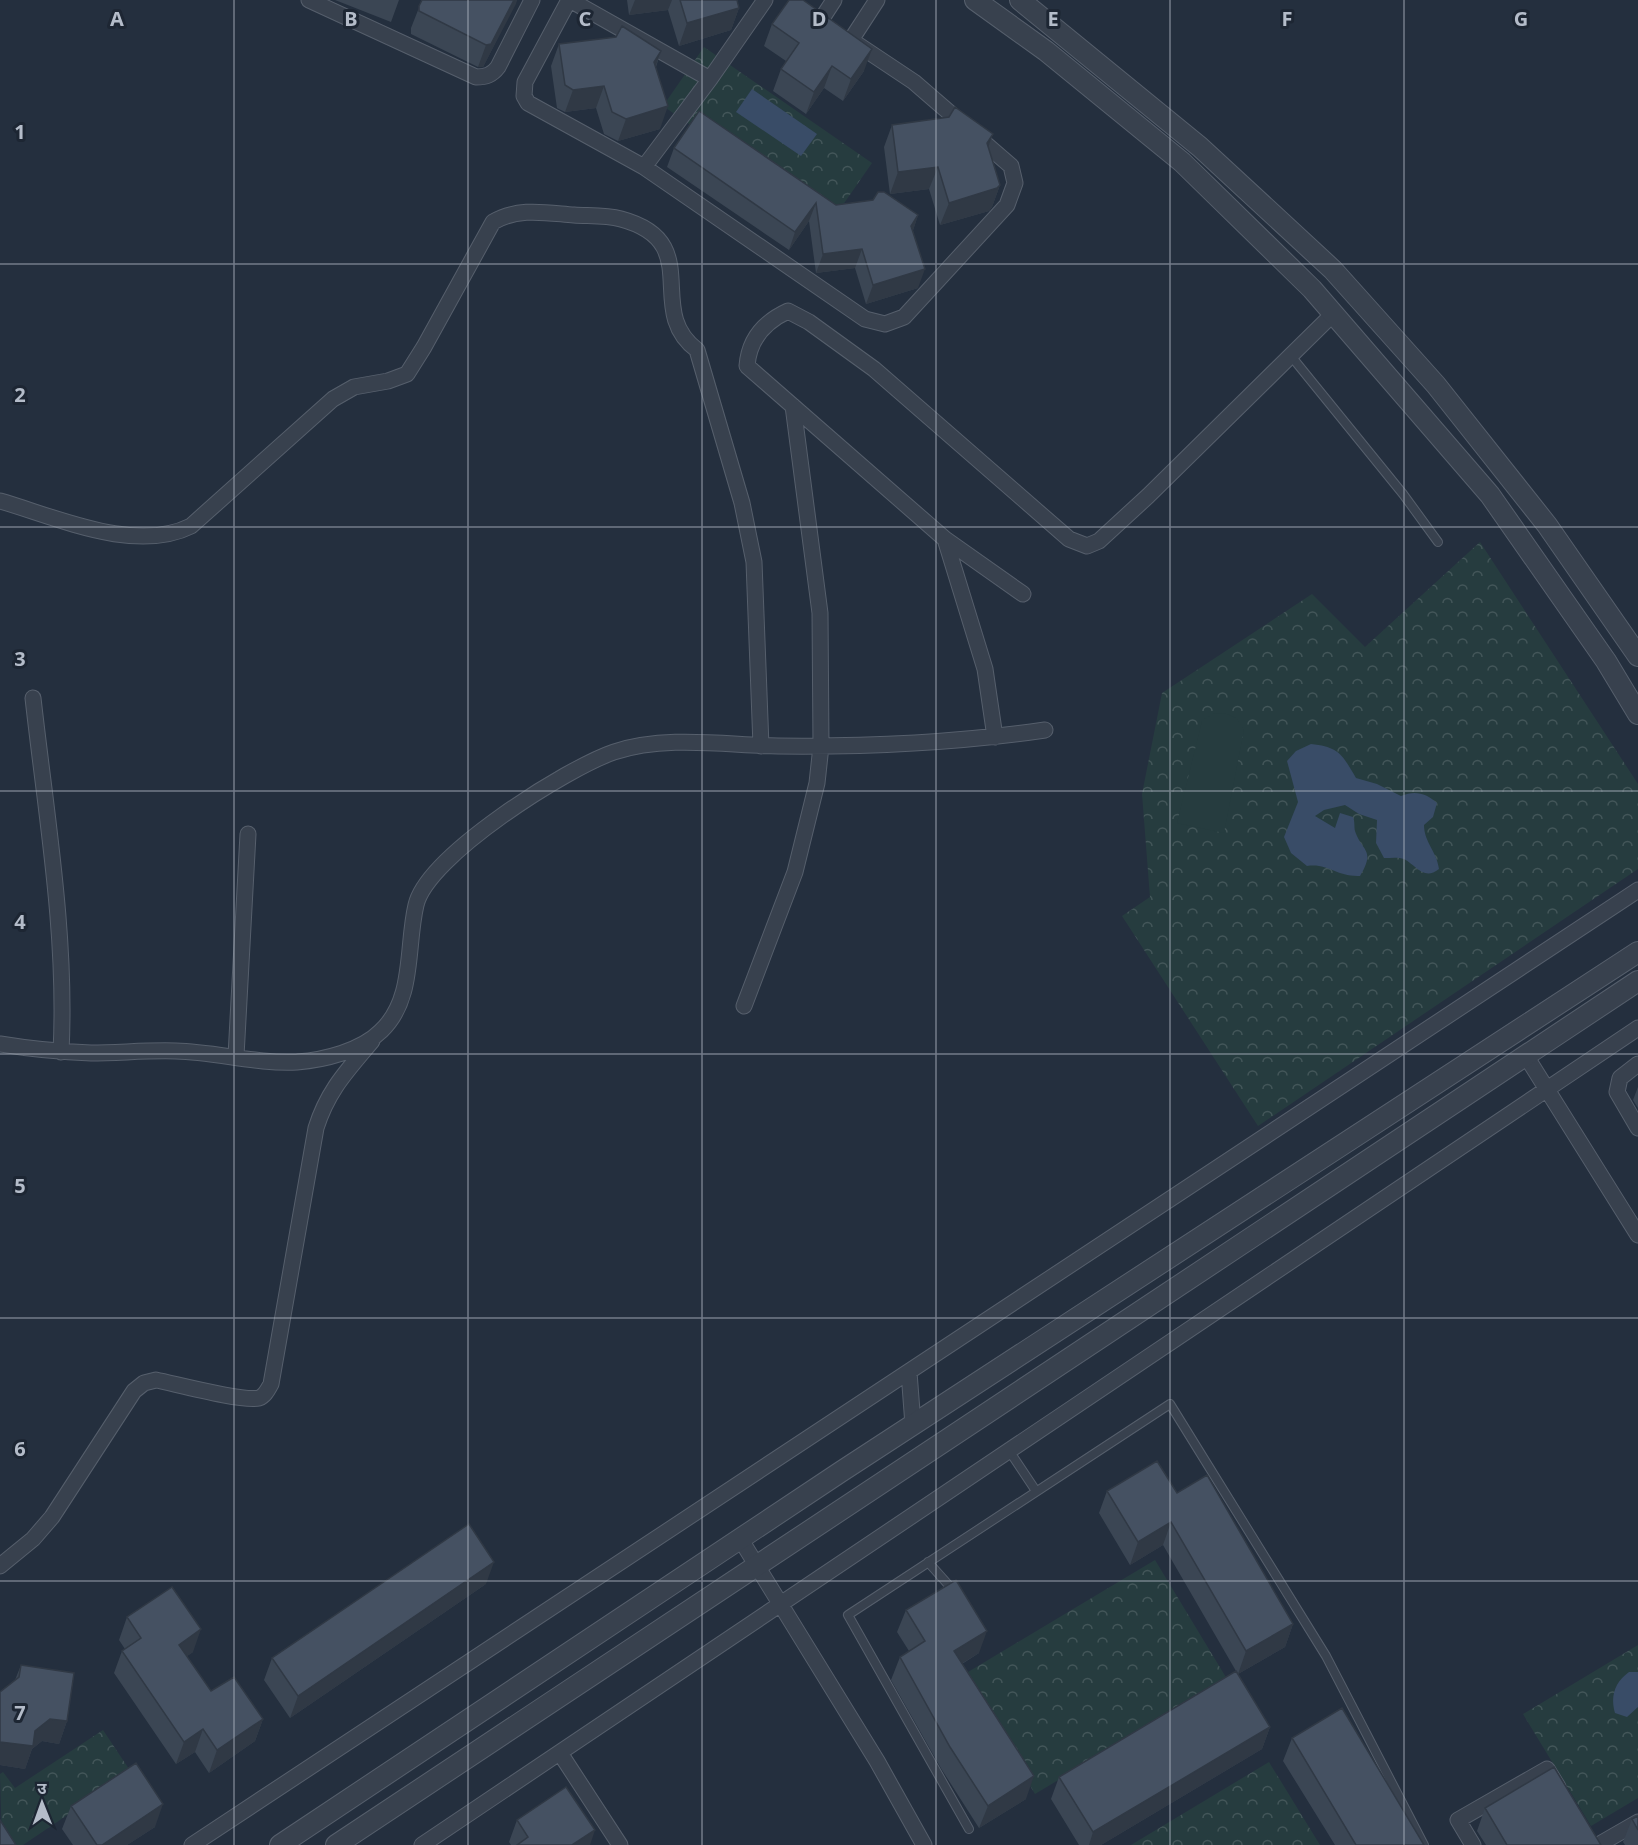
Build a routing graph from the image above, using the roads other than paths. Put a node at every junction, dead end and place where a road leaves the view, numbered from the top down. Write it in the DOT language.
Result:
graph roads {
  1 [pos="309,0"];
  2 [pos="532,0"];
  3 [pos="570,0"];
  4 [pos="765,0"];
  5 [pos="834,0"];
  6 [pos="877,0"];
  7 [pos="975,0"];
  8 [pos="1020,0"];
  9 [pos="851,40"];
  10 [pos="710,79"];
  11 [pos="644,167"];
  12 [pos="1333,314"];
  13 [pos="1291,356"];
  14 [pos="793,406"];
  15 [pos="0,501"];
  16 [pos="945,539"];
  17 [pos="1438,542"];
  18 [pos="1023,594"];
  19 [pos="1638,656"];
  20 [pos="33,698"];
  21 [pos="1638,714"];
  22 [pos="1045,730"];
  23 [pos="994,737"];
  24 [pos="761,746"];
  25 [pos="820,746"];
  26 [pos="248,834"];
  27 [pos="1638,890"];
  28 [pos="1638,952"];
  29 [pos="1638,981"];
  30 [pos="744,1006"];
  31 [pos="1638,1029"];
  32 [pos="379,1034"];
  33 [pos="1,1046"];
  34 [pos="61,1052"];
  35 [pos="236,1056"];
  36 [pos="1526,1056"];
  37 [pos="1638,1064"];
  38 [pos="1548,1089"];
  39 [pos="1638,1128"];
  40 [pos="1638,1234"];
  41 [pos="910,1383"];
  42 [pos="913,1425"];
  43 [pos="1010,1452"];
  44 [pos="1036,1491"];
  45 [pos="741,1540"];
  46 [pos="928,1562"];
  47 [pos="758,1565"];
  48 [pos="0,1566"];
  49 [pos="957,1595"];
  50 [pos="782,1605"];
  51 [pos="560,1753"];
  52 [pos="1565,1797"];
  53 [pos="1638,1822"];
  54 [pos="969,1829"];
  55 [pos="1595,1842"];
  56 [pos="192,1845"];
  57 [pos="280,1845"];
  58 [pos="336,1845"];
  59 [pos="422,1845"];
  60 [pos="620,1845"];
  61 [pos="924,1845"];
  62 [pos="1424,1845"];
  63 [pos="1473,1845"];
  1 -- 2 [label="street"];
  3 -- 10 [label="street"];
  3 -- 11 [label="street"];
  4 -- 10 [label="street"];
  5 -- 9 [label="street"];
  6 -- 9 [label="street"];
  7 -- 12 [label="street"];
  8 -- 19 [label="street"];
  9 -- 11 [label="street"];
  10 -- 11 [label="street"];
  12 -- 13 [label="street"];
  12 -- 21 [label="street"];
  13 -- 14 [label="street"];
  13 -- 17 [label="lane"];
  14 -- 16 [label="street"];
  14 -- 25 [label="street"];
  15 -- 24 [label="street"];
  16 -- 18 [label="street"];
  16 -- 23 [label="street"];
  20 -- 34 [label="street"];
  22 -- 23 [label="street"];
  23 -- 25 [label="street"];
  24 -- 25 [label="street"];
  24 -- 32 [label="street"];
  25 -- 30 [label="street"];
  26 -- 35 [label="street"];
  27 -- 41 [label="street"];
  28 -- 42 [label="street"];
  29 -- 36 [label="street"];
  31 -- 38 [label="street"];
  32 -- 35 [label="street"];
  32 -- 48 [label="street"];
  33 -- 34 [label="street"];
  34 -- 35 [label="street"];
  36 -- 38 [label="street"];
  36 -- 47 [label="street"];
  37 -- 39 [label="street"];
  38 -- 40 [label="street"];
  38 -- 43 [label="street"];
  41 -- 42 [label="street"];
  41 -- 56 [label="street"];
  42 -- 45 [label="street"];
  43 -- 44 [label="lane"];
  43 -- 50 [label="street"];
  44 -- 46 [label="lane"];
  44 -- 62 [label="lane"];
  45 -- 47 [label="street"];
  45 -- 57 [label="street"];
  46 -- 49 [label="lane"];
  46 -- 54 [label="lane"];
  47 -- 50 [label="street"];
  47 -- 58 [label="street"];
  50 -- 51 [label="street"];
  50 -- 61 [label="street"];
  51 -- 59 [label="street"];
  51 -- 60 [label="street"];
  52 -- 63 [label="street"];
  53 -- 55 [label="street"];
}
